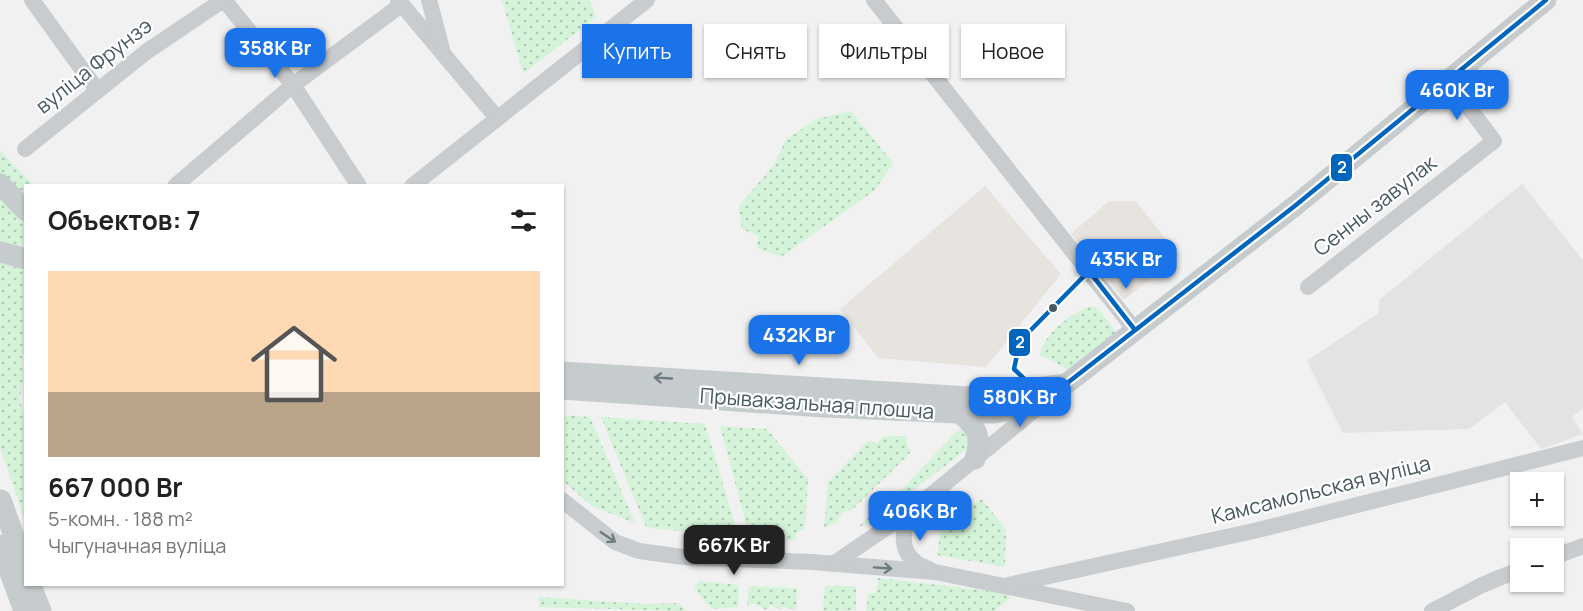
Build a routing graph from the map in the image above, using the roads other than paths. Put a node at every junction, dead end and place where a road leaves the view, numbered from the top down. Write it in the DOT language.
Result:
graph roads {
  1 [pos="32,0"];
  2 [pos="224,0"];
  3 [pos="429,0"];
  4 [pos="647,0"];
  5 [pos="874,0"];
  6 [pos="1546,0"];
  7 [pos="399,2"];
  8 [pos="443,54"];
  9 [pos="1448,80"];
  10 [pos="294,85"];
  11 [pos="97,90"];
  12 [pos="497,118"];
  13 [pos="25,149"];
  14 [pos="0,184"];
  15 [pos="177,184"];
  16 [pos="358,184"];
  17 [pos="414,184"];
  18 [pos="24,209"];
  19 [pos="0,252"];
  20 [pos="24,259"];
  21 [pos="1308,287"];
  22 [pos="1135,330"];
  23 [pos="564,372"];
  24 [pos="1066,384"];
  25 [pos="564,389"];
  26 [pos="959,413"];
  27 [pos="1583,448"];
  28 [pos="975,459"];
  29 [pos="0,499"];
  30 [pos="564,502"];
  31 [pos="914,509"];
  32 [pos="0,545"];
  33 [pos="1583,546"];
  34 [pos="1564,553"];
  35 [pos="24,562"];
  36 [pos="24,564"];
  37 [pos="833,564"];
  38 [pos="0,565"];
  39 [pos="1068,570"];
  40 [pos="935,572"];
  41 [pos="24,574"];
  42 [pos="1510,574"];
  43 [pos="0,576"];
  44 [pos="1008,585"];
  45 [pos="31,586"];
  46 [pos="1068,598"];
  47 [pos="24,611"];
  48 [pos="41,611"];
  49 [pos="1126,611"];
  50 [pos="1432,611"];
  1 -- 11 [label="street"];
  2 -- 10 [label="street"];
  2 -- 11 [label="street, вуліца Фрунзэ"];
  3 -- 8 [label="street"];
  4 -- 12 [label="street"];
  5 -- 22 [label="street"];
  6 -- 9 [label="main road, Прывакзальная плошча"];
  7 -- 8 [label="street"];
  7 -- 10 [label="street"];
  8 -- 12 [label="street"];
  9 -- 21 [label="street, Сенны завулак"];
  9 -- 22 [label="main road, Прывакзальная плошча"];
  10 -- 15 [label="street"];
  10 -- 16 [label="street"];
  11 -- 13 [label="street, вуліца Фрунзэ"];
  12 -- 17 [label="street"];
  14 -- 18 [label="main road"];
  19 -- 20 [label="main road"];
  22 -- 24 [label="main road, Прывакзальная плошча"];
  24 -- 23 [label="main road, Прывакзальная плошча, one-way"];
  24 -- 26 [label="main road, Прывакзальная плошча"];
  24 -- 28 [label="street"];
  25 -- 26 [label="main road, Прывакзальная плошча"];
  26 -- 28 [label="main road"];
  27 -- 39 [label="street, Камсамольская вуліца"];
  28 -- 31 [label="street"];
  29 -- 36 [label="main road, bridge"];
  30 -- 37 [label="street, one-way"];
  31 -- 37 [label="street"];
  31 -- 40 [label="street"];
  32 -- 47 [label="main road, bridge"];
  33 -- 34 [label="street"];
  35 -- 38 [label="main road"];
  37 -- 40 [label="street, one-way"];
  39 -- 44 [label="street, Камсамольская вуліца"];
  39 -- 46 [label="street"];
  40 -- 44 [label="street"];
  41 -- 43 [label="main road"];
  42 -- 50 [label="street"];
  44 -- 46 [label="street"];
  45 -- 48 [label="main road"];
  46 -- 49 [label="street"];
}
